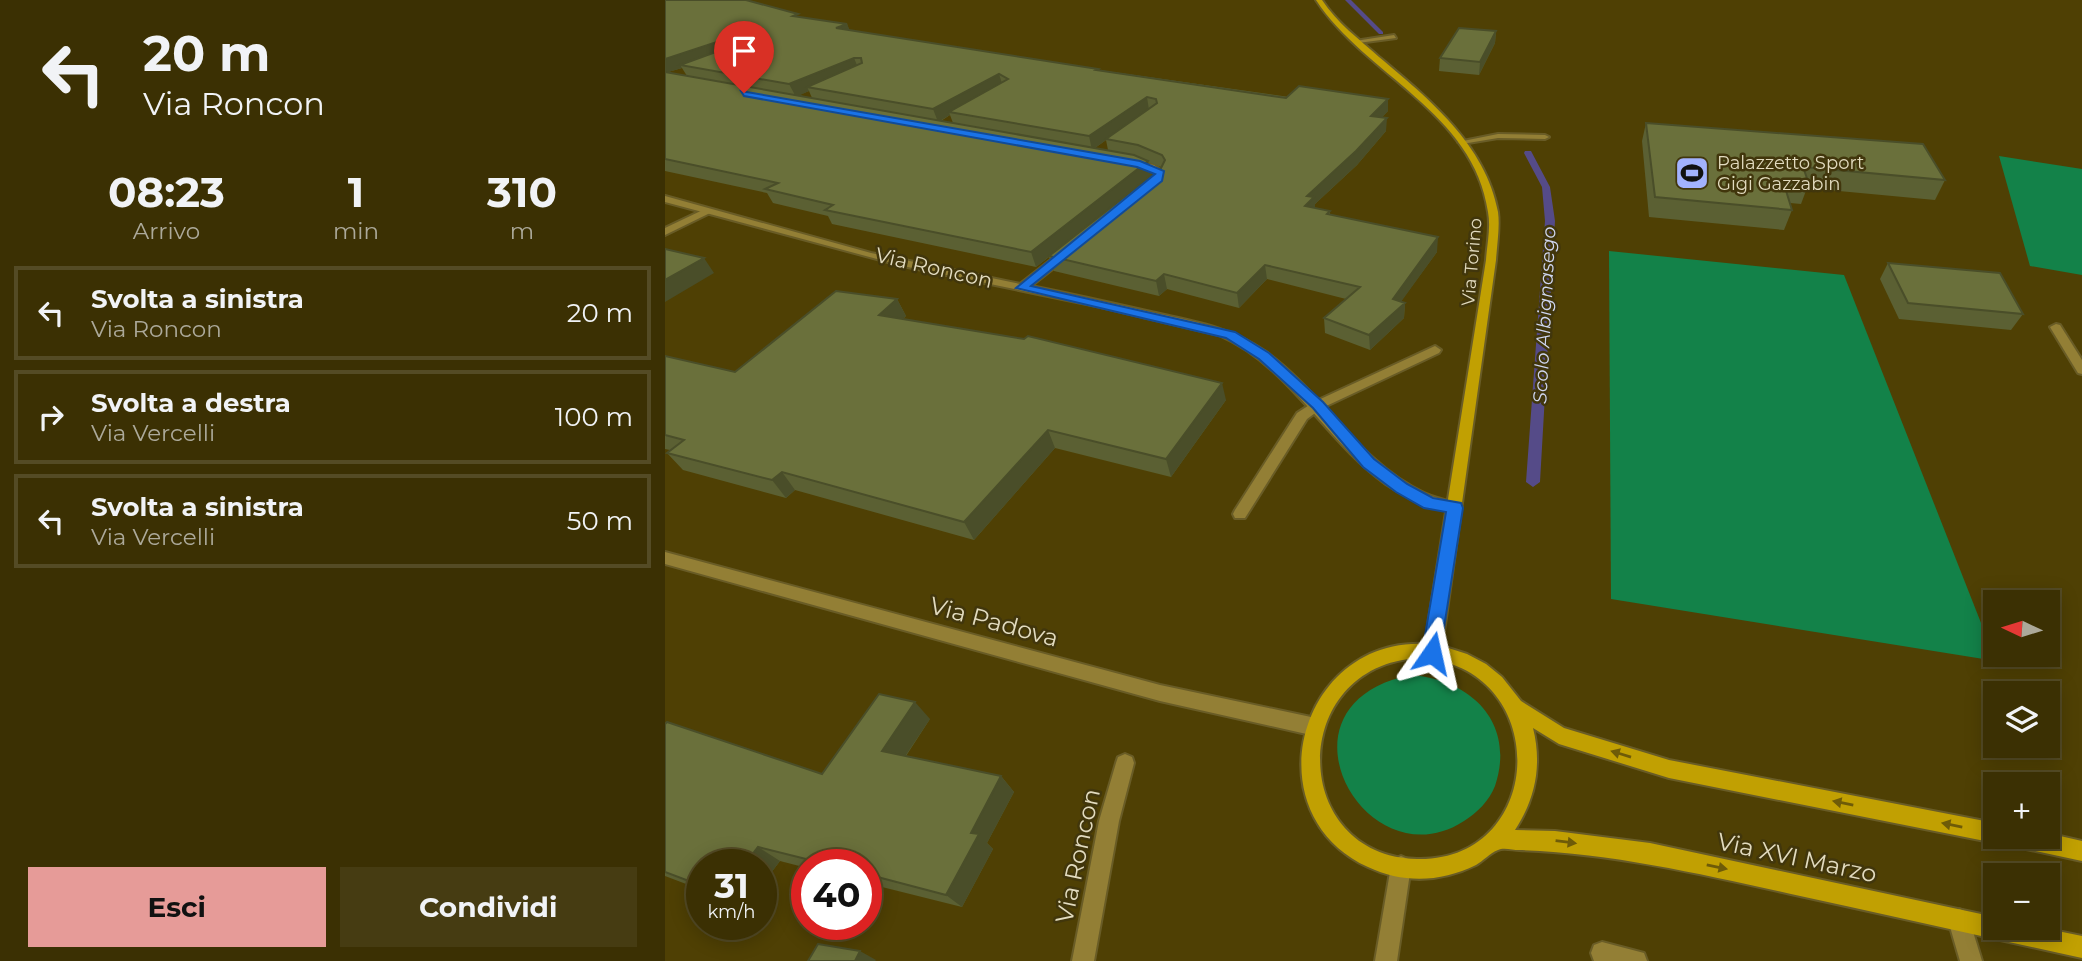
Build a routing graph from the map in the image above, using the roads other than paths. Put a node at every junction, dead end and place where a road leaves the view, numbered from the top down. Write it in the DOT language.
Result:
graph roads {
  1 [pos="1319,0"];
  2 [pos="1394,37"];
  3 [pos="1358,41"];
  4 [pos="1545,137"];
  5 [pos="1462,142"];
  6 [pos="1117,160"];
  7 [pos="1148,187"];
  8 [pos="665,200"];
  9 [pos="707,211"];
  10 [pos="665,232"];
  11 [pos="1078,243"];
  12 [pos="1022,288"];
  13 [pos="2056,327"];
  14 [pos="1435,350"];
  15 [pos="2082,370"];
  16 [pos="1318,405"];
  17 [pos="1455,508"];
  18 [pos="1240,514"];
  19 [pos="665,558"];
  20 [pos="1432,653"];
  21 [pos="1513,706"];
  22 [pos="1311,726"];
  23 [pos="1125,763"];
  24 [pos="1983,831"];
  25 [pos="1498,839"];
  26 [pos="2060,846"];
  27 [pos="2082,851"];
  28 [pos="1401,866"];
  29 [pos="1959,920"];
  30 [pos="2082,947"];
  31 [pos="1602,953"];
  32 [pos="1083,961"];
  33 [pos="1386,961"];
  34 [pos="1636,961"];
  35 [pos="1972,961"];
  1 -- 3 [label="street, Via Torino"];
  2 -- 3 [label="street"];
  3 -- 5 [label="street, Via Torino"];
  4 -- 5 [label="street"];
  5 -- 17 [label="street, Via Torino"];
  6 -- 7 [label="street"];
  8 -- 9 [label="street, Via Roncon"];
  9 -- 10 [label="street"];
  9 -- 12 [label="street, Via Roncon"];
  11 -- 12 [label="street"];
  12 -- 16 [label="street, Via Roncon"];
  13 -- 15 [label="street"];
  14 -- 16 [label="street"];
  16 -- 17 [label="street, Via Roncon"];
  16 -- 18 [label="street"];
  17 -- 20 [label="street"];
  19 -- 22 [label="street, Via Padova"];
  20 -- 21 [label="street"];
  20 -- 22 [label="street"];
  24 -- 21 [label="street, one-way"];
  21 -- 25 [label="street"];
  22 -- 28 [label="street"];
  23 -- 32 [label="street, Via Roncon"];
  25 -- 28 [label="street"];
  25 -- 29 [label="street, Via XVI Marzo, one-way"];
  26 -- 27 [label="street"];
  28 -- 33 [label="street"];
  29 -- 30 [label="street, Via XVI Marzo"];
  29 -- 35 [label="street"];
  31 -- 34 [label="street"];
}
